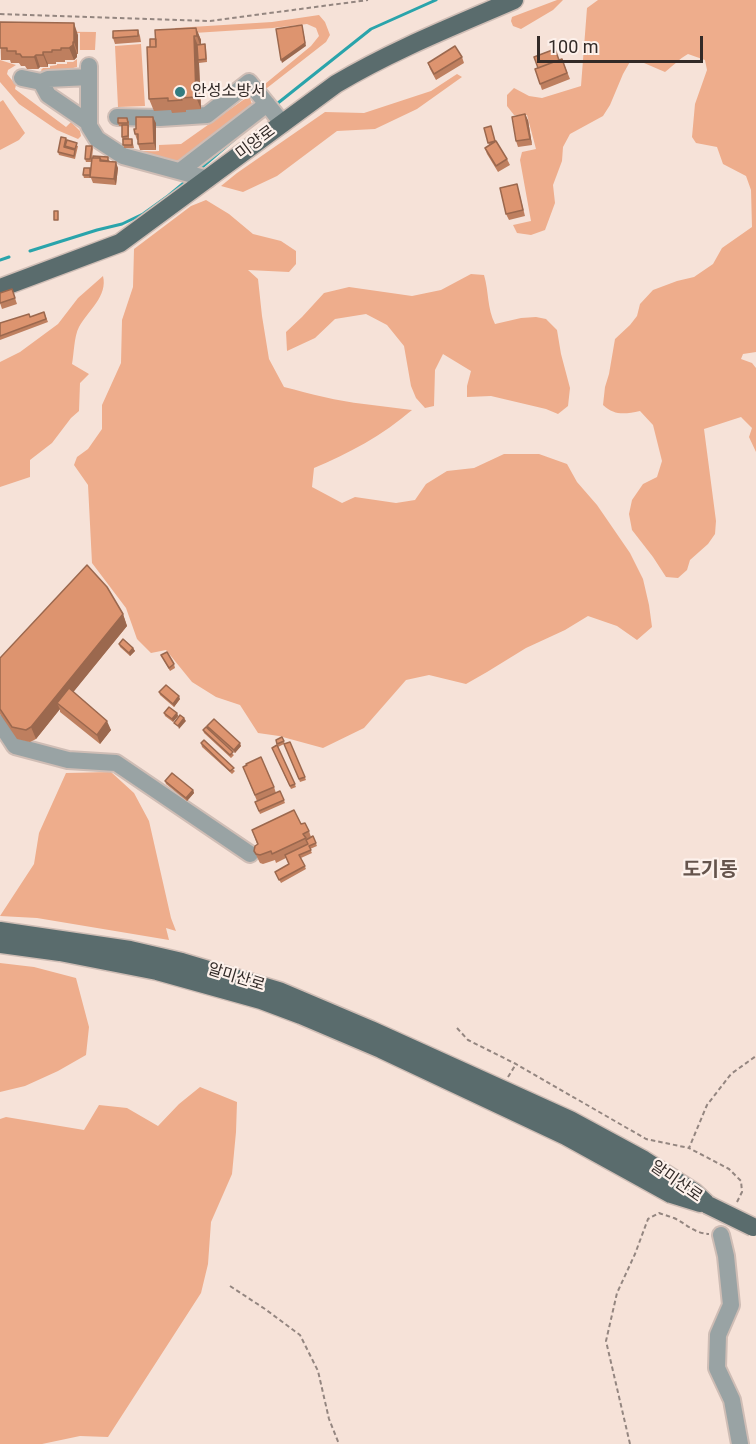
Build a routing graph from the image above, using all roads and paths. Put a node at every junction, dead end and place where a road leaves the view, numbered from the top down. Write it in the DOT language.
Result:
graph roads {
  1 [pos="368,0"];
  2 [pos="514,0"];
  3 [pos="0,14"];
  4 [pos="22,78"];
  5 [pos="41,82"];
  6 [pos="267,104"];
  7 [pos="117,117"];
  8 [pos="89,123"];
  9 [pos="283,124"];
  10 [pos="180,171"];
  11 [pos="208,179"];
  12 [pos="0,288"];
  13 [pos="0,723"];
  14 [pos="250,854"];
  15 [pos="0,930"];
  16 [pos="0,944"];
  17 [pos="457,1028"];
  18 [pos="756,1056"];
  19 [pos="516,1064"];
  20 [pos="508,1077"];
  21 [pos="689,1148"];
  22 [pos="737,1203"];
  23 [pos="708,1205"];
  24 [pos="755,1227"];
  25 [pos="721,1235"];
  26 [pos="230,1286"];
  27 [pos="339,1444"];
  28 [pos="630,1444"];
  29 [pos="740,1444"];
  1 -- 3 [label="path"];
  2 -- 9 [label="main road, 미양로"];
  4 -- 5 [label="street"];
  5 -- 8 [label="street"];
  5 -- 8 [label="street"];
  6 -- 7 [label="street"];
  6 -- 9 [label="street"];
  6 -- 10 [label="street"];
  8 -- 10 [label="street"];
  9 -- 11 [label="main road, 미양로"];
  10 -- 11 [label="street"];
  11 -- 12 [label="main road, 미양로"];
  13 -- 14 [label="street"];
  15 -- 23 [label="main road, 알미산로"];
  16 -- 23 [label="main road, 알미산로"];
  17 -- 19 [label="path"];
  18 -- 21 [label="path"];
  19 -- 20 [label="path"];
  19 -- 21 [label="path"];
  21 -- 22 [label="path"];
  23 -- 24 [label="main road, bridge"];
  25 -- 28 [label="path"];
  25 -- 29 [label="street"];
  26 -- 27 [label="path"];
}
